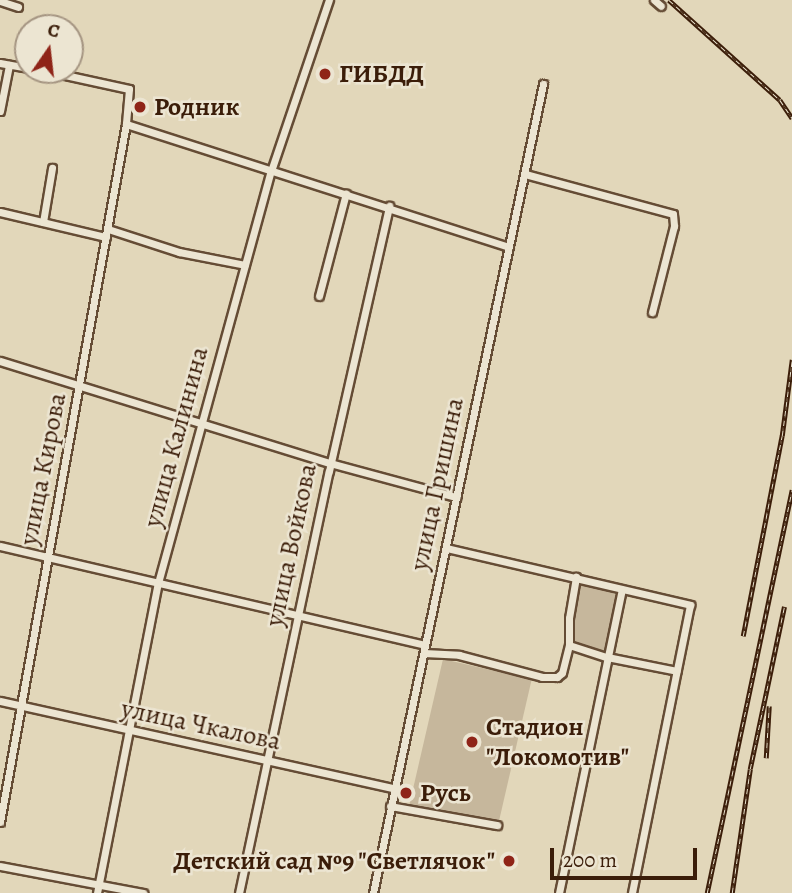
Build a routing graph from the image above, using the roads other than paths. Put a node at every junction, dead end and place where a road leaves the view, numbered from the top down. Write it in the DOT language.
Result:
graph roads {
  1 [pos="329,0"];
  2 [pos="654,0"];
  3 [pos="0,1"];
  4 [pos="661,6"];
  5 [pos="18,7"];
  6 [pos="4,64"];
  7 [pos="84,79"];
  8 [pos="543,84"];
  9 [pos="0,111"];
  10 [pos="126,124"];
  11 [pos="52,168"];
  12 [pos="271,171"];
  13 [pos="525,174"];
  14 [pos="346,192"];
  15 [pos="389,206"];
  16 [pos="0,212"];
  17 [pos="43,222"];
  18 [pos="107,233"];
  19 [pos="509,247"];
  20 [pos="245,265"];
  21 [pos="318,296"];
  22 [pos="652,312"];
  23 [pos="0,361"];
  24 [pos="80,388"];
  25 [pos="202,424"];
  26 [pos="330,463"];
  27 [pos="456,497"];
  28 [pos="0,546"];
  29 [pos="446,548"];
  30 [pos="47,556"];
  31 [pos="576,577"];
  32 [pos="158,583"];
  33 [pos="622,589"];
  34 [pos="298,615"];
  35 [pos="569,645"];
  36 [pos="424,649"];
  37 [pos="607,657"];
  38 [pos="677,671"];
  39 [pos="0,701"];
  40 [pos="21,706"];
  41 [pos="128,730"];
  42 [pos="266,761"];
  43 [pos="394,788"];
  44 [pos="390,806"];
  45 [pos="0,822"];
  46 [pos="497,825"];
  47 [pos="0,866"];
  48 [pos="98,884"];
  49 [pos="97,893"];
  50 [pos="143,893"];
  51 [pos="239,893"];
  52 [pos="373,893"];
  53 [pos="559,893"];
  54 [pos="632,893"];
  1 -- 12 [label="street, улица Калинина"];
  2 -- 4 [label="street"];
  3 -- 5 [label="street"];
  6 -- 9 [label="street"];
  7 -- 10 [label="street, улица Кирова"];
  8 -- 13 [label="street, улица Гришина"];
  10 -- 12 [label="street"];
  10 -- 18 [label="street, улица Кирова"];
  11 -- 17 [label="street"];
  12 -- 14 [label="street"];
  12 -- 20 [label="street, улица Калинина"];
  13 -- 19 [label="street, улица Гришина"];
  13 -- 22 [label="street"];
  14 -- 15 [label="street"];
  14 -- 21 [label="street"];
  15 -- 19 [label="street"];
  15 -- 26 [label="street, улица Войкова"];
  16 -- 17 [label="street"];
  17 -- 18 [label="street"];
  18 -- 20 [label="street"];
  18 -- 24 [label="street, улица Кирова"];
  19 -- 27 [label="street, улица Гришина"];
  20 -- 25 [label="street, улица Калинина"];
  23 -- 24 [label="street"];
  24 -- 25 [label="street"];
  24 -- 30 [label="street, улица Кирова"];
  25 -- 26 [label="street"];
  25 -- 32 [label="street, улица Калинина"];
  26 -- 27 [label="street"];
  26 -- 34 [label="street, улица Войкова"];
  27 -- 29 [label="street, улица Гришина"];
  28 -- 30 [label="street"];
  29 -- 31 [label="street"];
  29 -- 36 [label="street, улица Гришина"];
  30 -- 32 [label="street"];
  30 -- 40 [label="street, улица Кирова"];
  31 -- 33 [label="street"];
  31 -- 35 [label="street"];
  32 -- 34 [label="street"];
  32 -- 41 [label="street, улица Калинина"];
  33 -- 37 [label="street"];
  33 -- 38 [label="street"];
  34 -- 36 [label="street"];
  34 -- 42 [label="street, улица Войкова"];
  35 -- 36 [label="street"];
  35 -- 37 [label="street"];
  36 -- 43 [label="street, улица Гришина"];
  37 -- 38 [label="street"];
  37 -- 53 [label="street"];
  38 -- 54 [label="street"];
  39 -- 40 [label="street, улица Чкалова"];
  40 -- 41 [label="street, улица Чкалова"];
  40 -- 45 [label="street, улица Кирова"];
  41 -- 42 [label="street, улица Чкалова"];
  41 -- 48 [label="street, улица Калинина"];
  42 -- 43 [label="street, улица Чкалова"];
  42 -- 51 [label="street, улица Войкова"];
  43 -- 44 [label="street, улица Гришина"];
  44 -- 46 [label="street"];
  44 -- 52 [label="street, улица Гришина"];
  47 -- 48 [label="street"];
  48 -- 49 [label="street, улица Калинина"];
  48 -- 50 [label="street"];
}
